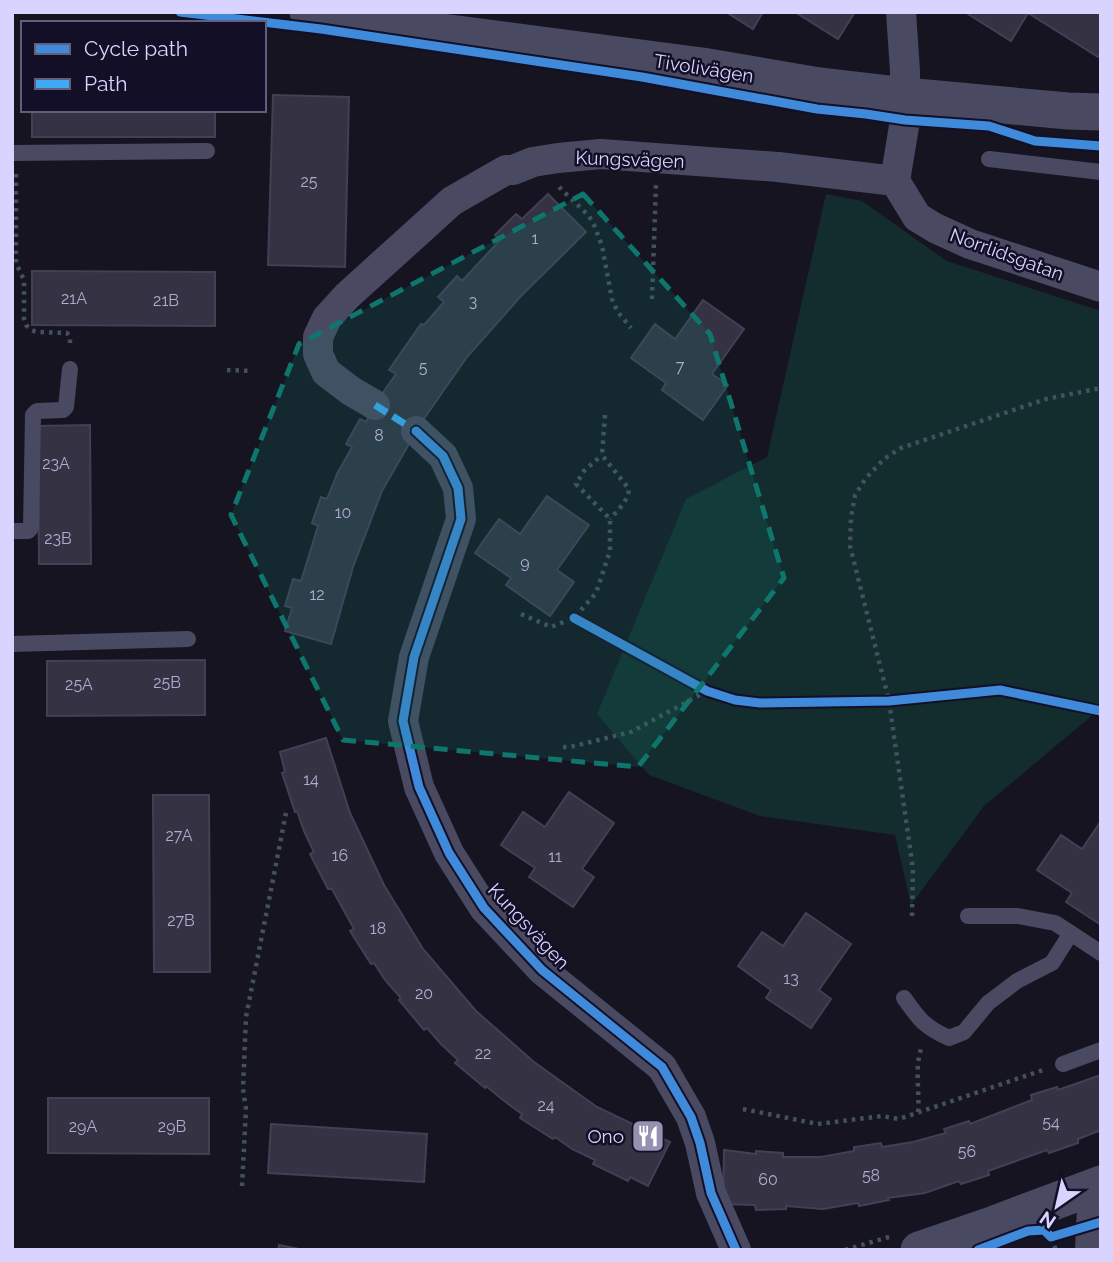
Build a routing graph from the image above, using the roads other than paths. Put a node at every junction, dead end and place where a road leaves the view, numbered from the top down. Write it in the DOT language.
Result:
graph roads {
  1 [pos="308,12"];
  2 [pos="901,12"];
  3 [pos="905,96"];
  4 [pos="1101,113"];
  5 [pos="207,150"];
  6 [pos="14,153"];
  7 [pos="989,159"];
  8 [pos="1101,172"];
  9 [pos="895,181"];
  10 [pos="1101,287"];
  11 [pos="70,369"];
  12 [pos="375,405"];
  13 [pos="416,431"];
  14 [pos="12,531"];
  15 [pos="188,639"];
  16 [pos="12,643"];
  17 [pos="968,916"];
  18 [pos="1071,933"];
  19 [pos="1101,953"];
  20 [pos="904,998"];
  21 [pos="1101,1050"];
  22 [pos="1063,1063"];
  23 [pos="1097,1185"];
  24 [pos="1091,1237"];
  25 [pos="736,1250"];
  26 [pos="919,1250"];
  1 -- 3 [label="street, Tivolivägen"];
  2 -- 3 [label="street"];
  3 -- 4 [label="street, Tivolivägen"];
  3 -- 9 [label="street"];
  5 -- 6 [label="lane"];
  7 -- 8 [label="lane"];
  9 -- 10 [label="street, Norrlidsgatan"];
  9 -- 12 [label="street, Kungsvägen"];
  11 -- 14 [label="lane"];
  13 -- 25 [label="street, Kungsvägen"];
  15 -- 16 [label="lane"];
  17 -- 18 [label="lane"];
  18 -- 19 [label="lane"];
  18 -- 20 [label="lane"];
  21 -- 22 [label="lane"];
  23 -- 24 [label="street"];
  23 -- 26 [label="street"];
}
